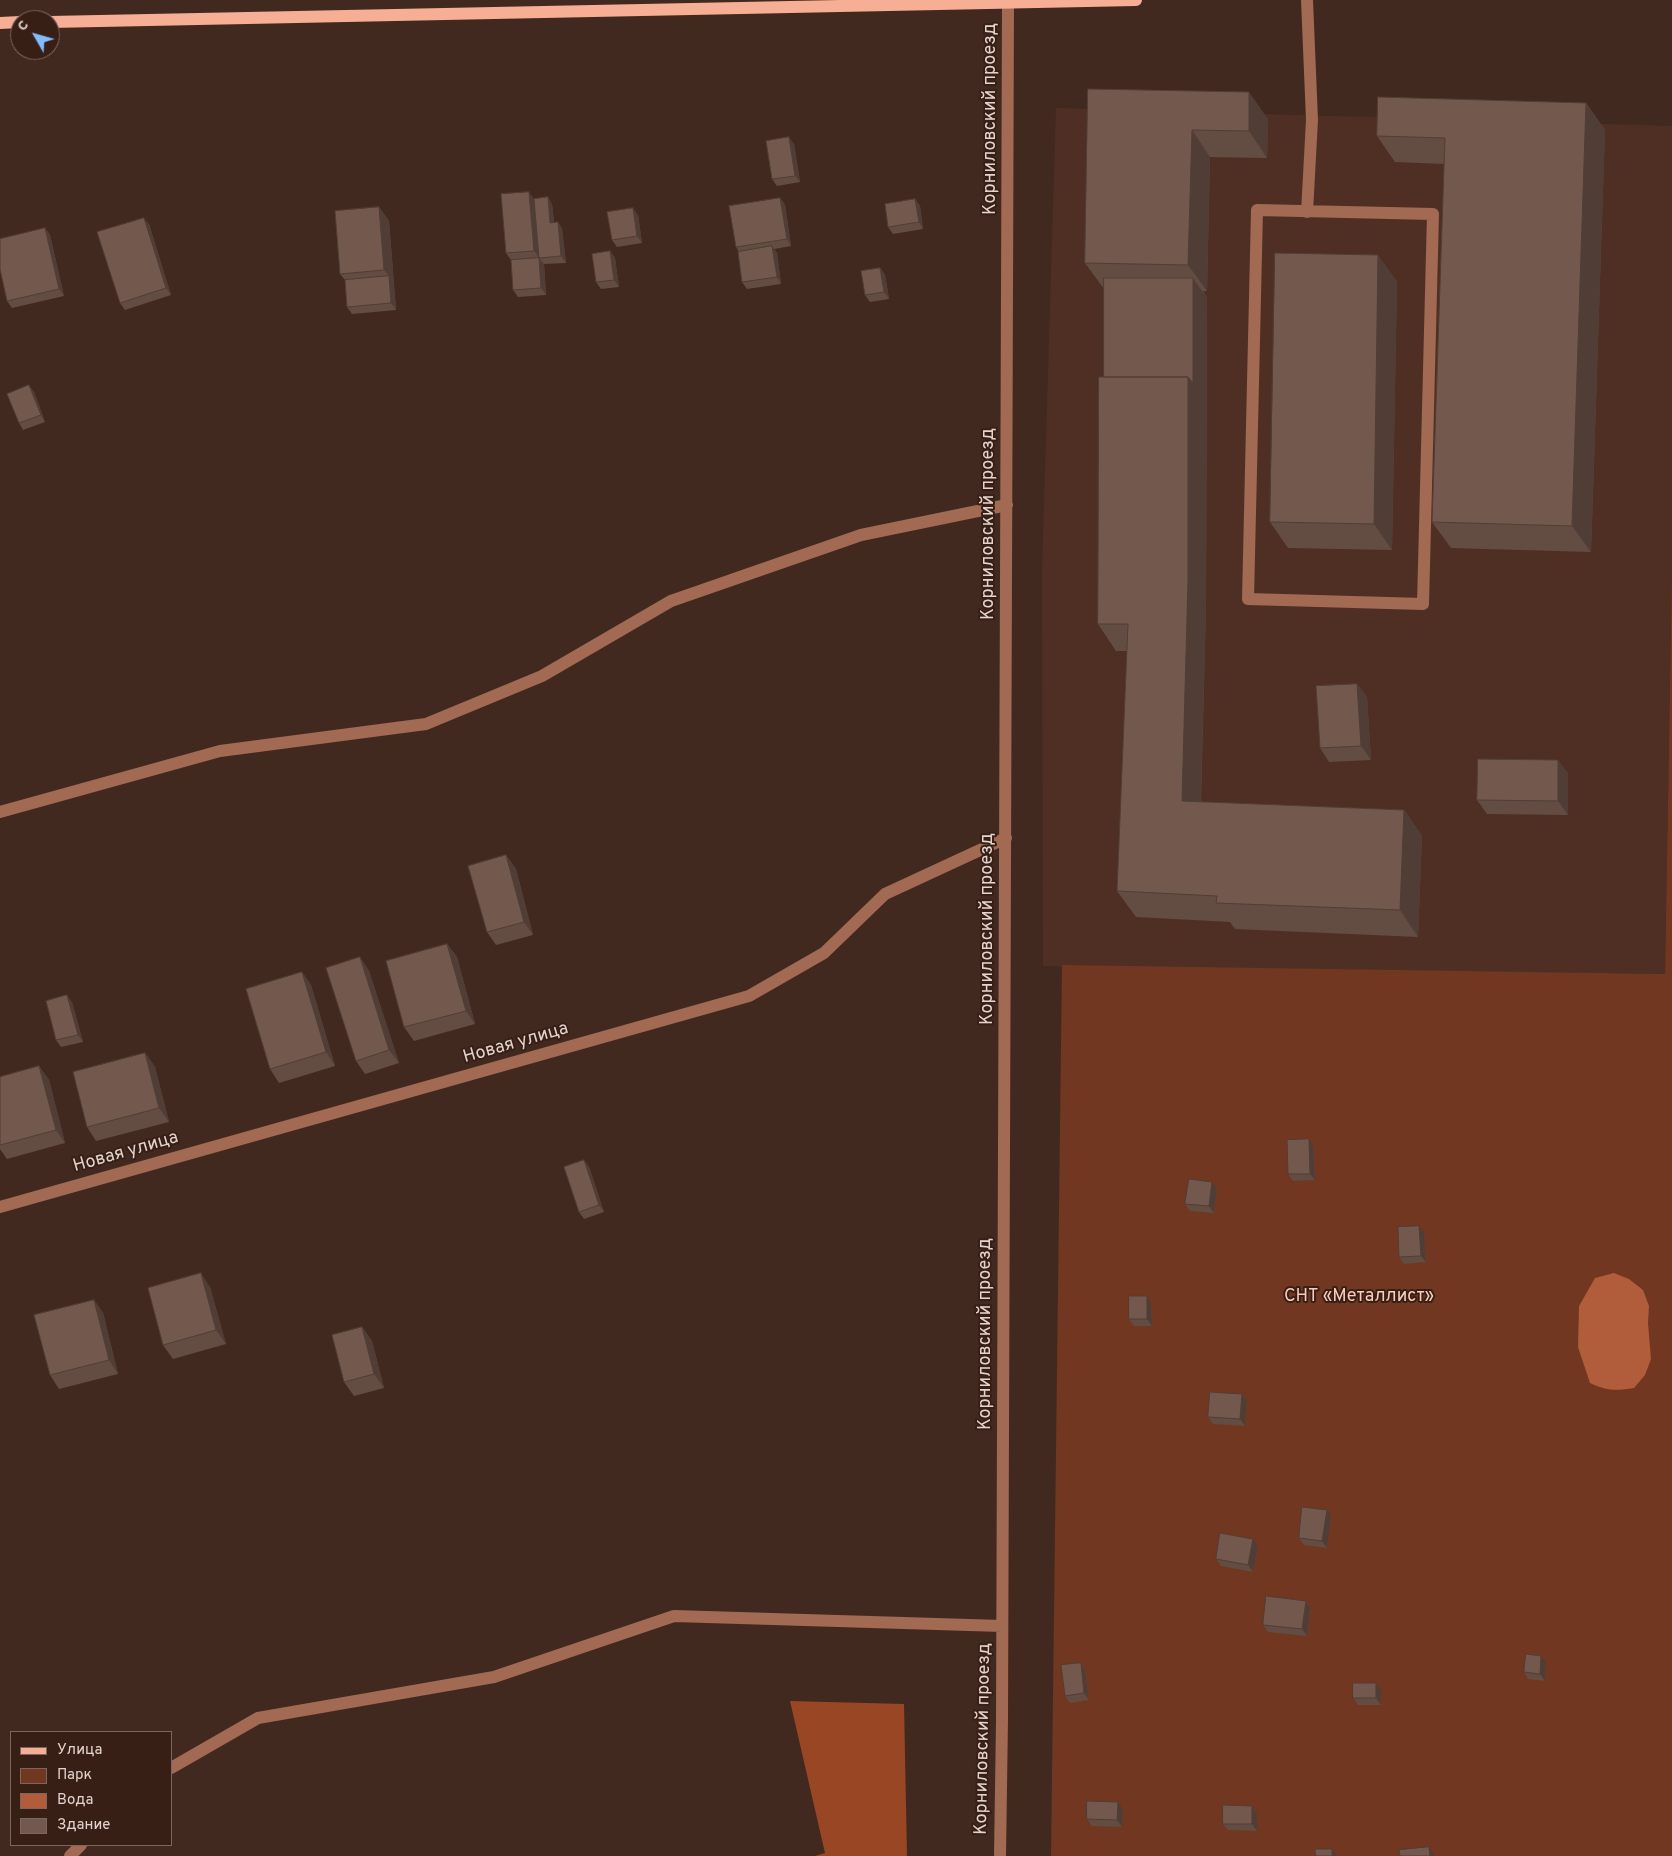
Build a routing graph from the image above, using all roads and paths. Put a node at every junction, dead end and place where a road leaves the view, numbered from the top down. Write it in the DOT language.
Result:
graph roads {
  1 [pos="1136,0"];
  2 [pos="1307,0"];
  3 [pos="1008,3"];
  4 [pos="60,22"];
  5 [pos="1307,212"];
  6 [pos="1006,505"];
  7 [pos="0,812"];
  8 [pos="1006,838"];
  9 [pos="0,1207"];
  10 [pos="1002,1626"];
  11 [pos="172,1767"];
  12 [pos="79,1846"];
  13 [pos="70,1856"];
  14 [pos="1000,1856"];
  1 -- 3 [label="main road"];
  2 -- 5 [label="street"];
  3 -- 4 [label="main road"];
  3 -- 6 [label="street, Корниловский проезд"];
  5 -- 5 [label="street"];
  6 -- 7 [label="street"];
  6 -- 8 [label="street, Корниловский проезд"];
  8 -- 9 [label="street, Новая улица"];
  8 -- 10 [label="street, Корниловский проезд"];
  10 -- 11 [label="street"];
  10 -- 14 [label="street, Корниловский проезд"];
  12 -- 13 [label="street"];
}
